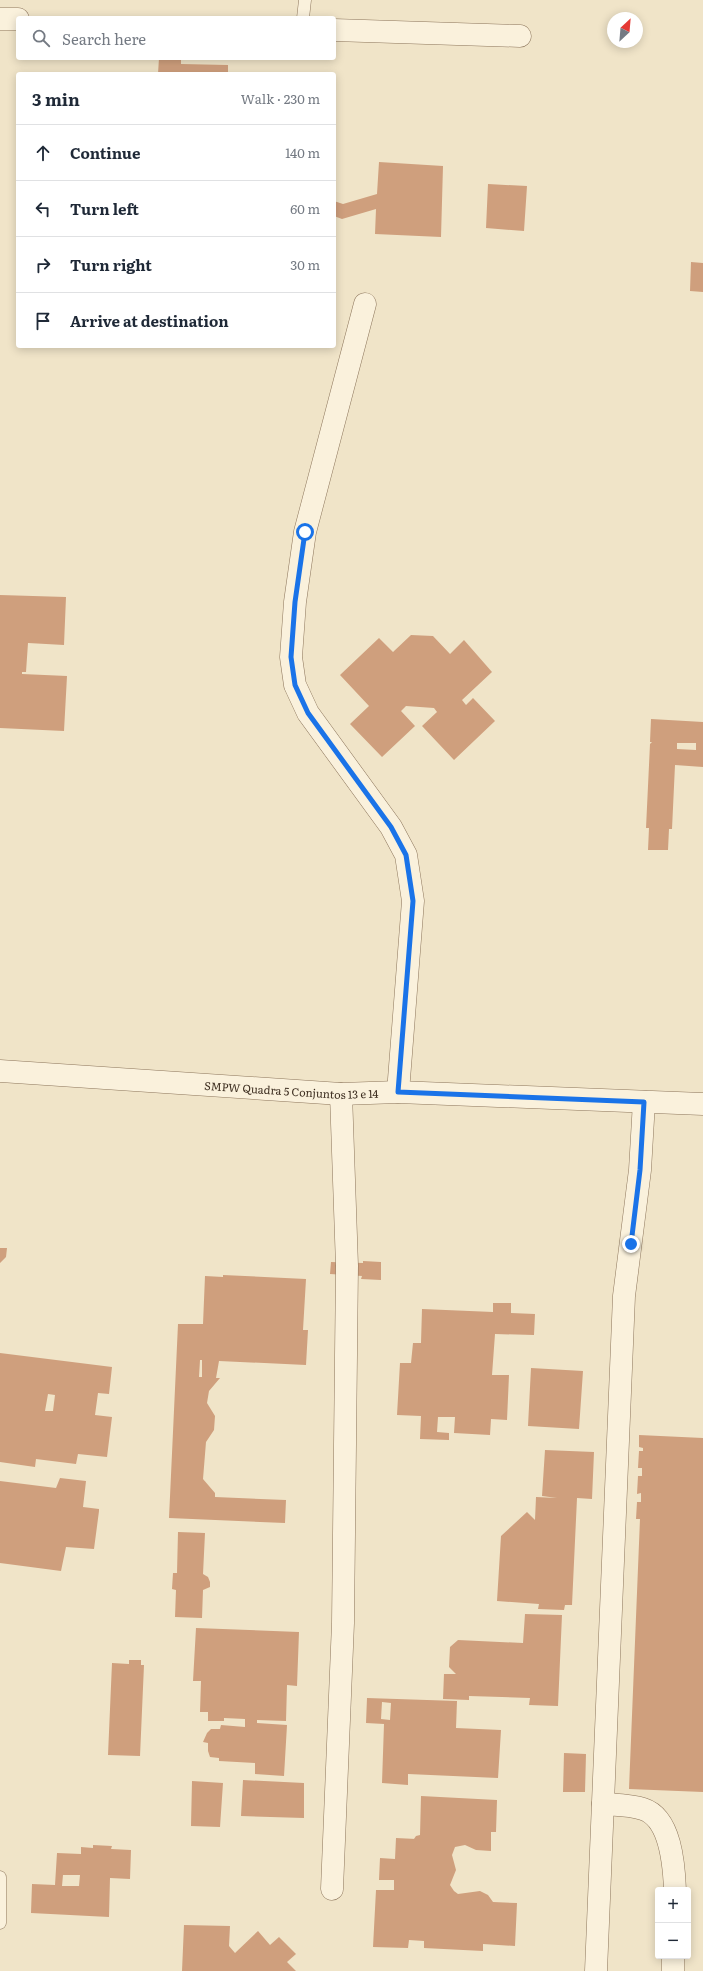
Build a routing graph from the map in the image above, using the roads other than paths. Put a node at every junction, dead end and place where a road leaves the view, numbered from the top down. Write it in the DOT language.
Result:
graph roads {
  1 [pos="305,0"];
  2 [pos="303,16"];
  3 [pos="0,19"];
  4 [pos="16,19"];
  5 [pos="336,30"];
  6 [pos="520,36"];
  7 [pos="365,304"];
  8 [pos="0,1071"];
  9 [pos="398,1092"];
  10 [pos="341,1094"];
  11 [pos="644,1102"];
  12 [pos="703,1104"];
  13 [pos="603,1804"];
  14 [pos="0,1877"];
  15 [pos="675,1887"];
  16 [pos="332,1889"];
  17 [pos="0,1901"];
  18 [pos="0,1923"];
  19 [pos="673,1959"];
  20 [pos="596,1971"];
  21 [pos="673,1971"];
  1 -- 2 [label="lane"];
  3 -- 4 [label="street"];
  5 -- 6 [label="street"];
  7 -- 9 [label="street"];
  8 -- 10 [label="street, SMPW Quadra 5 Conjuntos 13 e 14"];
  9 -- 10 [label="street, SMPW Quadra 5 Conjuntos 13 e 14"];
  9 -- 11 [label="street, SMPW Quadra 5 Conjuntos 13 e 14"];
  10 -- 16 [label="street"];
  11 -- 12 [label="street, SMPW Quadra 5 Conjuntos 13 e 14"];
  11 -- 13 [label="street"];
  13 -- 15 [label="street"];
  13 -- 20 [label="street"];
  14 -- 17 [label="lane"];
  17 -- 18 [label="lane"];
  19 -- 21 [label="street"];
}
